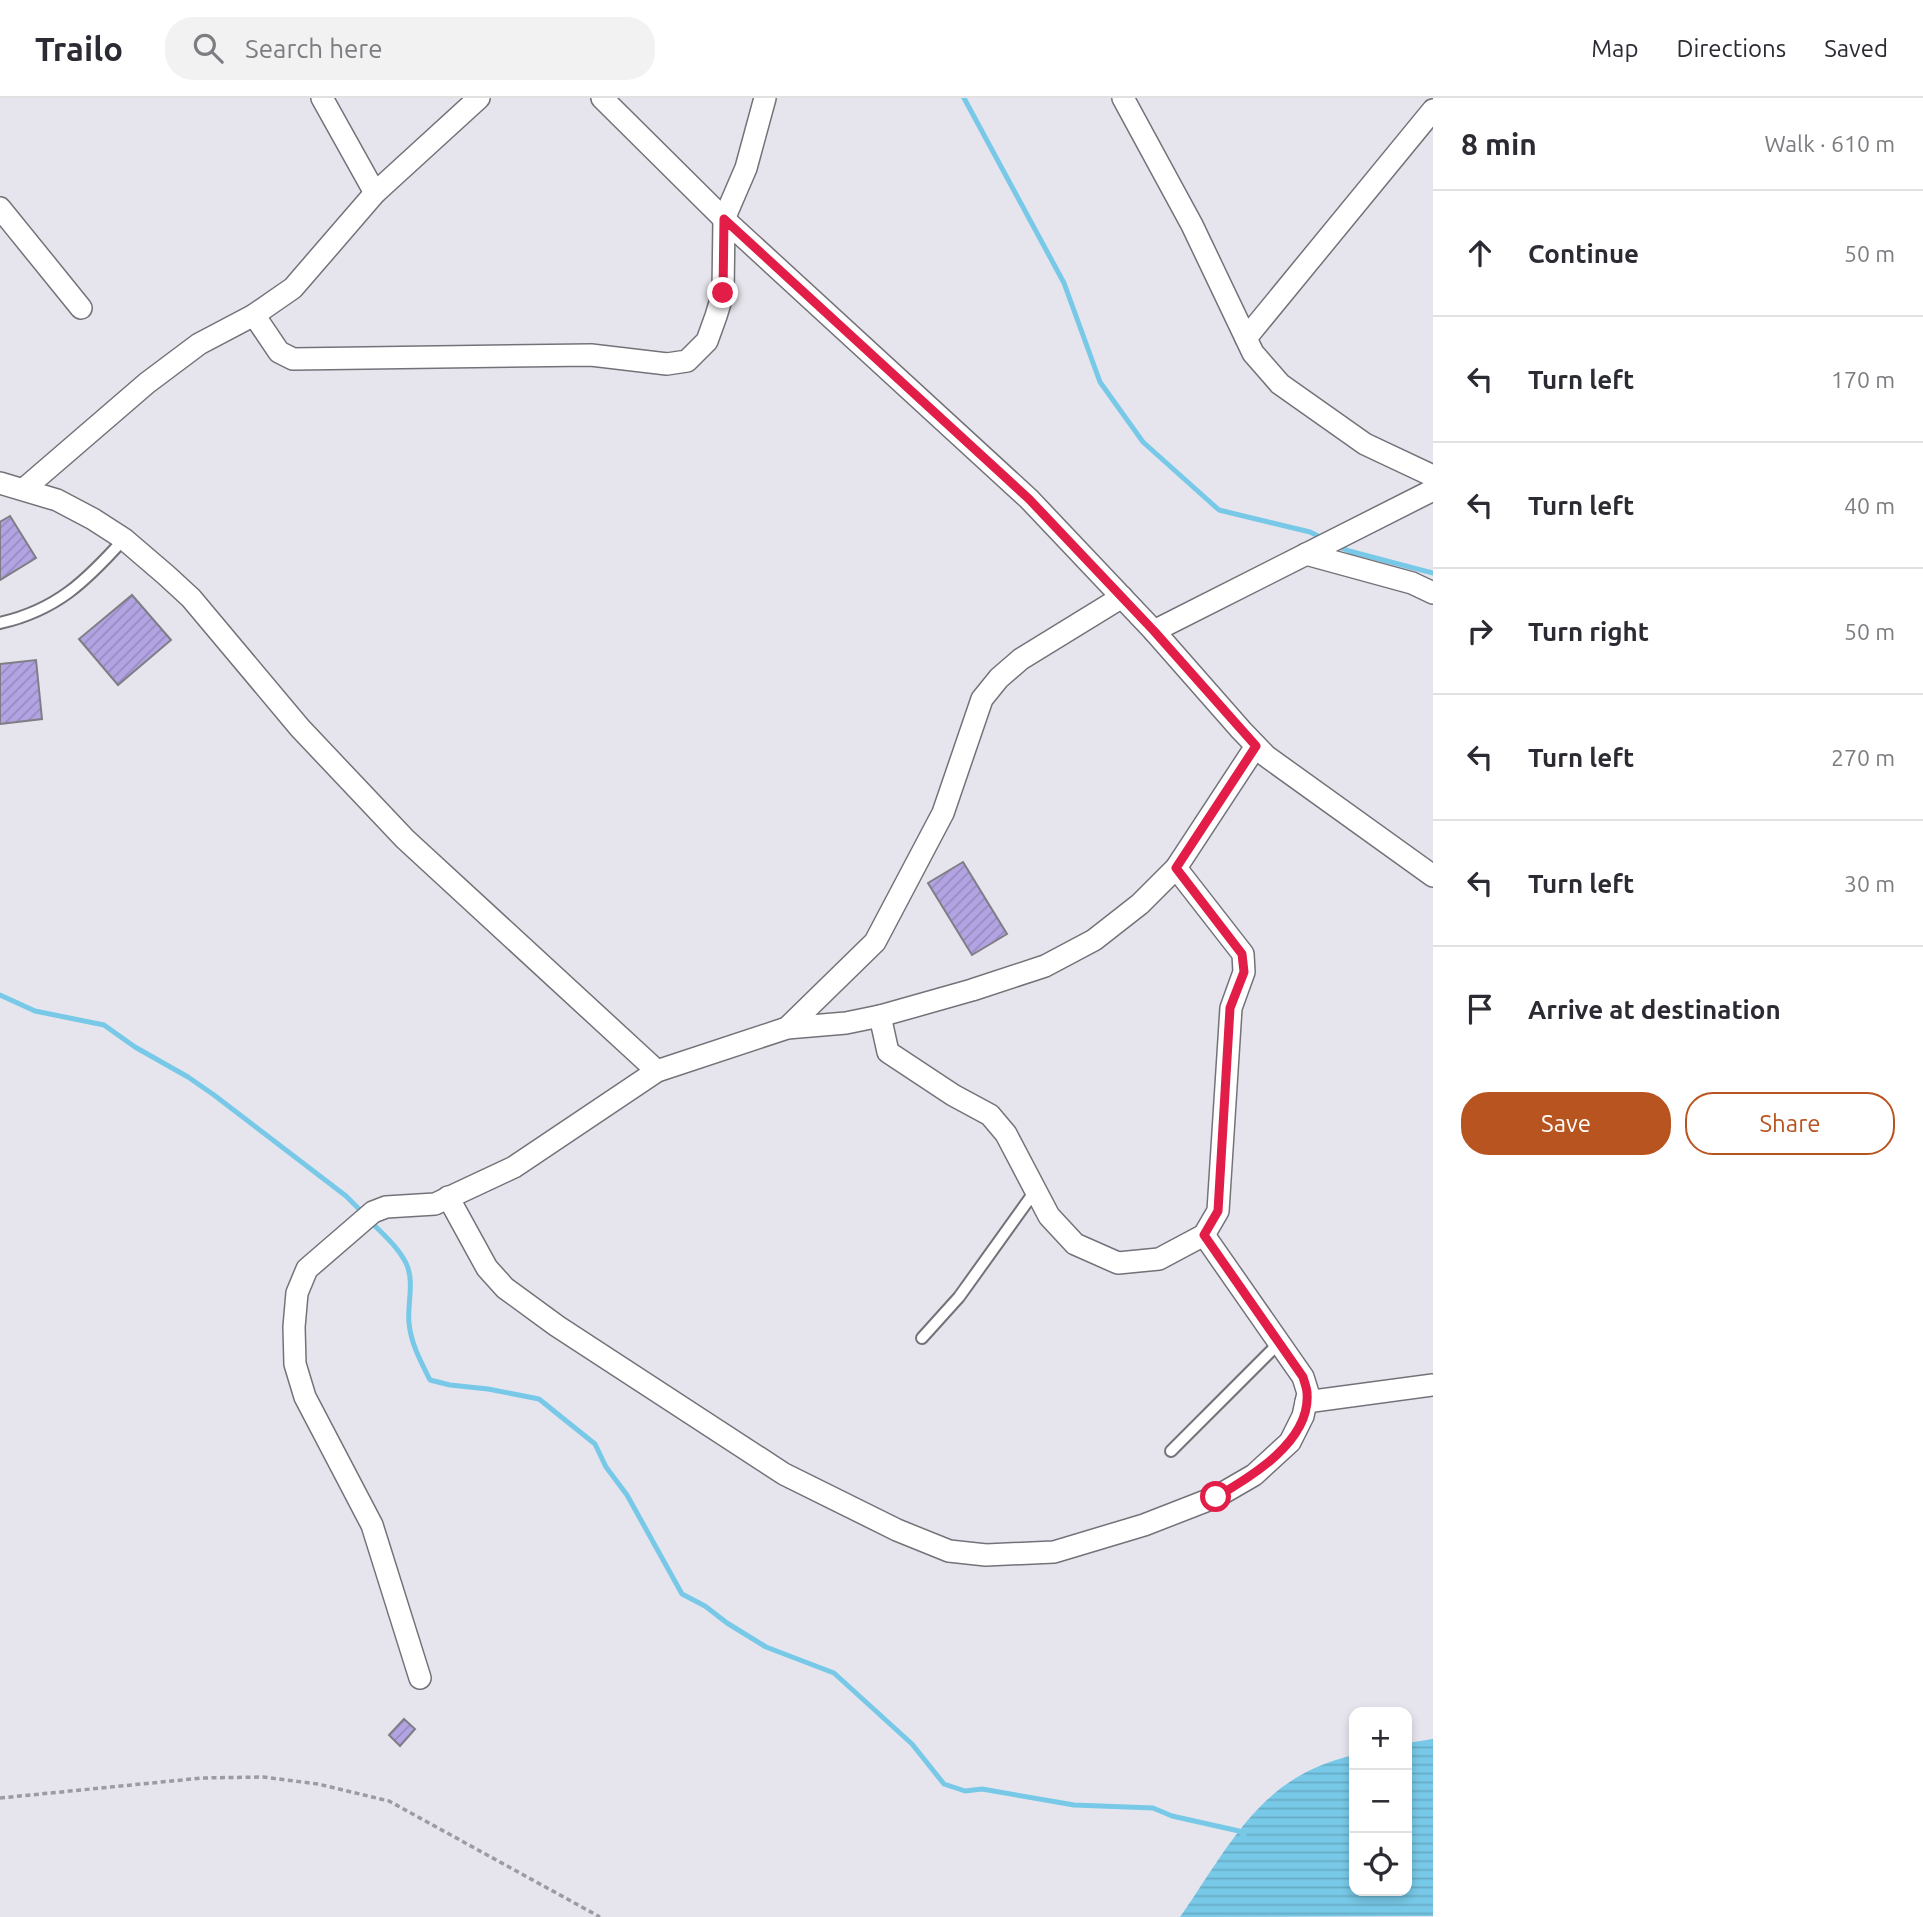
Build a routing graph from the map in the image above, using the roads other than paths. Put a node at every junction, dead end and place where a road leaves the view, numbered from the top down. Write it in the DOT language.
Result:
graph roads {
  1 [pos="321,98"];
  2 [pos="479,98"];
  3 [pos="602,98"];
  4 [pos="765,98"];
  5 [pos="1123,98"];
  6 [pos="1433,110"];
  7 [pos="375,193"];
  8 [pos="0,208"];
  9 [pos="724,219"];
  10 [pos="81,308"];
  11 [pos="254,315"];
  12 [pos="1246,338"];
  13 [pos="1433,476"];
  14 [pos="0,483"];
  15 [pos="24,489"];
  16 [pos="1433,490"];
  17 [pos="124,539"];
  18 [pos="1312,551"];
  19 [pos="1433,593"];
  20 [pos="1122,597"];
  21 [pos="0,623"];
  22 [pos="1154,631"];
  23 [pos="1256,746"];
  24 [pos="1176,868"];
  25 [pos="1433,876"];
  26 [pos="880,1016"];
  27 [pos="787,1028"];
  28 [pos="657,1071"];
  29 [pos="1035,1191"];
  30 [pos="449,1198"];
  31 [pos="1204,1235"];
  32 [pos="922,1338"];
  33 [pos="1279,1343"];
  34 [pos="1433,1385"];
  35 [pos="1306,1402"];
  36 [pos="1171,1451"];
  37 [pos="420,1678"];
  1 -- 7 [label="street"];
  2 -- 7 [label="street"];
  3 -- 9 [label="street"];
  4 -- 9 [label="street"];
  5 -- 12 [label="street"];
  6 -- 12 [label="street"];
  7 -- 11 [label="street"];
  8 -- 10 [label="street"];
  9 -- 11 [label="street"];
  9 -- 20 [label="street"];
  11 -- 15 [label="street"];
  12 -- 13 [label="street"];
  14 -- 15 [label="street"];
  15 -- 17 [label="street"];
  16 -- 18 [label="street"];
  17 -- 21 [label="lane"];
  17 -- 28 [label="street"];
  18 -- 19 [label="street"];
  18 -- 22 [label="street"];
  20 -- 22 [label="street"];
  20 -- 27 [label="street"];
  22 -- 23 [label="street"];
  23 -- 24 [label="street"];
  23 -- 25 [label="street"];
  24 -- 26 [label="street"];
  24 -- 31 [label="street"];
  26 -- 27 [label="street"];
  26 -- 29 [label="street"];
  27 -- 28 [label="street"];
  28 -- 30 [label="street"];
  29 -- 31 [label="street"];
  29 -- 32 [label="lane"];
  30 -- 35 [label="street"];
  30 -- 37 [label="street"];
  31 -- 33 [label="street"];
  33 -- 35 [label="street"];
  33 -- 36 [label="lane"];
  34 -- 35 [label="street"];
}
